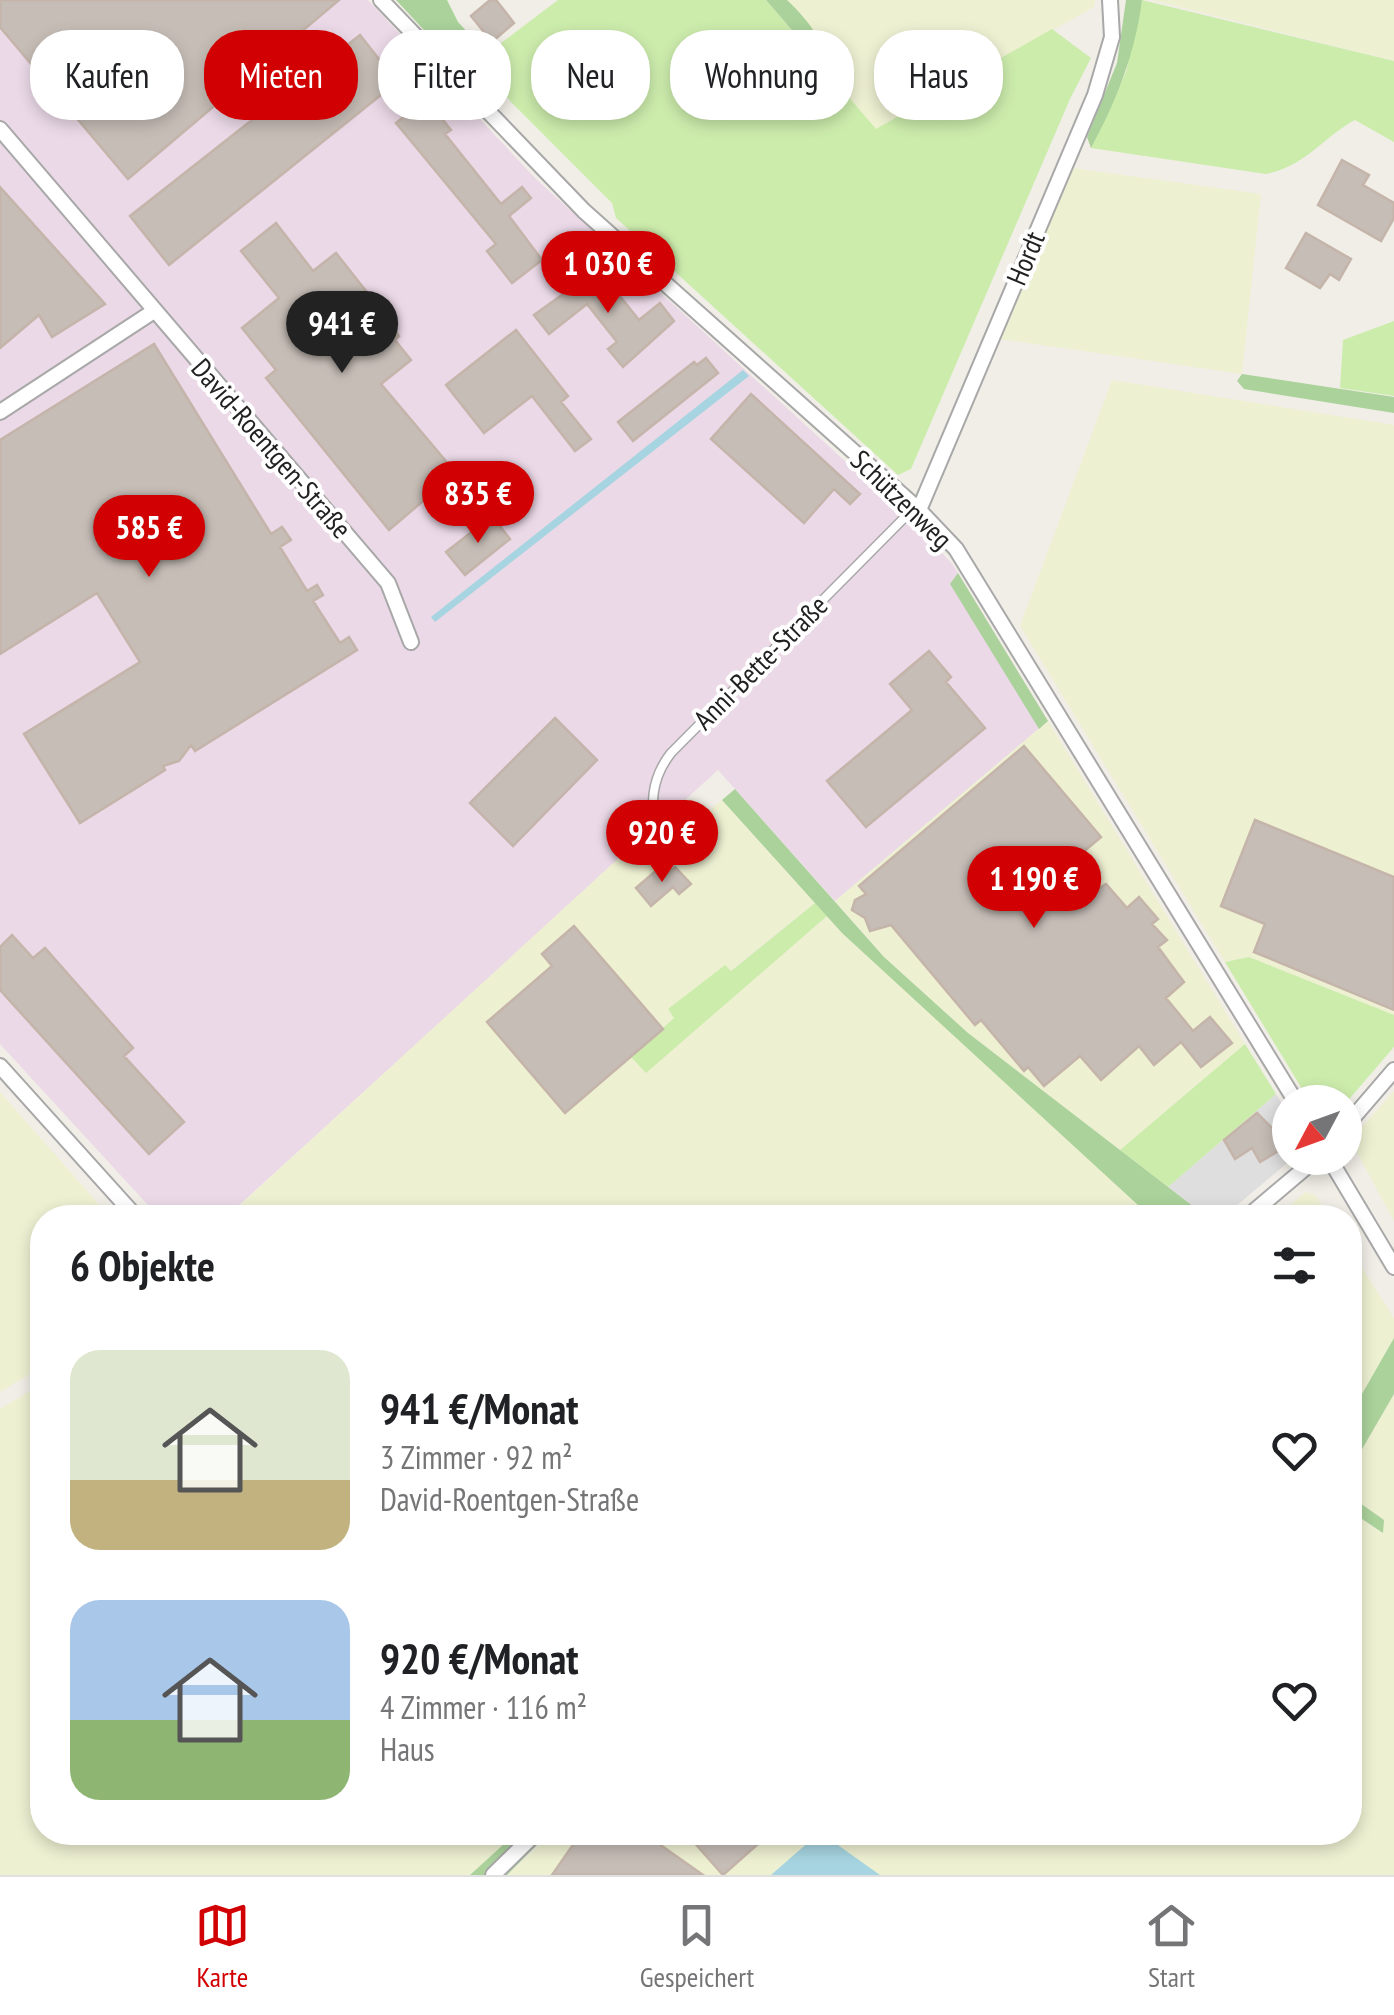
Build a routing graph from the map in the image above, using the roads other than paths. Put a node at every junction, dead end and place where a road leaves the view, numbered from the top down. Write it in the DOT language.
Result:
graph roads {
  1 [pos="381,0"];
  2 [pos="1110,0"];
  3 [pos="0,129"];
  4 [pos="154,311"];
  5 [pos="0,412"];
  6 [pos="917,509"];
  7 [pos="411,642"];
  8 [pos="658,838"];
  9 [pos="0,1066"];
  10 [pos="1394,1070"];
  11 [pos="1286,1085"];
  12 [pos="1362,1107"];
  13 [pos="1296,1175"];
  14 [pos="1339,1175"];
  15 [pos="126,1205"];
  16 [pos="1261,1205"];
  17 [pos="1357,1205"];
  18 [pos="1362,1214"];
  19 [pos="1394,1268"];
  20 [pos="524,1845"];
  21 [pos="493,1875"];
  1 -- 6 [label="street, Schützenweg"];
  2 -- 6 [label="street, Hordt"];
  3 -- 4 [label="street, David-Roentgen-Straße"];
  4 -- 5 [label="street"];
  4 -- 7 [label="street, David-Roentgen-Straße"];
  6 -- 8 [label="lane, Anni-Bette-Straße"];
  6 -- 11 [label="street, Schützenweg"];
  9 -- 15 [label="street"];
  10 -- 12 [label="street"];
  13 -- 16 [label="street"];
  14 -- 17 [label="street"];
  18 -- 19 [label="street"];
  20 -- 21 [label="street"];
}
